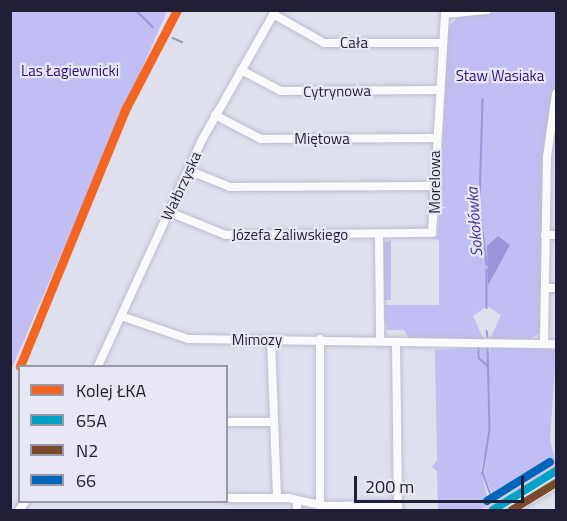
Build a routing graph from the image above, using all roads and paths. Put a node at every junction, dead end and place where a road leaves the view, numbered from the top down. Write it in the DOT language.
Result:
graph roads {
  1 [pos="486,11"];
  2 [pos="275,12"];
  3 [pos="445,12"];
  4 [pos="443,43"];
  5 [pos="241,70"];
  6 [pos="439,90"];
  7 [pos="556,94"];
  8 [pos="214,115"];
  9 [pos="435,138"];
  10 [pos="553,138"];
  11 [pos="188,170"];
  12 [pos="435,186"];
  13 [pos="169,212"];
  14 [pos="379,234"];
  15 [pos="545,235"];
  16 [pos="556,235"];
  17 [pos="546,288"];
  18 [pos="556,288"];
  19 [pos="121,316"];
  20 [pos="380,338"];
  21 [pos="320,339"];
  22 [pos="272,340"];
  23 [pos="544,343"];
  24 [pos="396,344"];
  25 [pos="556,344"];
  26 [pos="98,365"];
  27 [pos="228,422"];
  28 [pos="273,422"];
  29 [pos="556,471"];
  30 [pos="556,486"];
  31 [pos="277,497"];
  32 [pos="228,498"];
  33 [pos="297,500"];
  34 [pos="320,506"];
  35 [pos="398,508"];
  36 [pos="297,510"];
  37 [pos="493,510"];
  38 [pos="512,510"];
  1 -- 3 [label="street, Morelowa"];
  2 -- 4 [label="street, Cała"];
  2 -- 5 [label="street, Wałbrzyska"];
  3 -- 4 [label="street, Morelowa"];
  4 -- 6 [label="street, Morelowa"];
  5 -- 6 [label="street, Cytrynowa"];
  5 -- 8 [label="street, Wałbrzyska"];
  6 -- 9 [label="street, Morelowa"];
  7 -- 10 [label="street"];
  8 -- 9 [label="street, Miętowa"];
  8 -- 11 [label="street, Wałbrzyska"];
  9 -- 12 [label="street, Morelowa"];
  10 -- 15 [label="street"];
  11 -- 12 [label="street"];
  11 -- 13 [label="street, Wałbrzyska"];
  12 -- 14 [label="street, Morelowa"];
  13 -- 14 [label="street, Józefa Zaliwskiego"];
  13 -- 19 [label="street, Wałbrzyska"];
  14 -- 20 [label="street"];
  15 -- 16 [label="street"];
  15 -- 17 [label="street"];
  17 -- 18 [label="street"];
  17 -- 23 [label="street"];
  19 -- 22 [label="street, Mimozy"];
  19 -- 26 [label="street, Wałbrzyska"];
  20 -- 21 [label="street, Mimozy"];
  20 -- 24 [label="street, Mimozy"];
  21 -- 22 [label="street, Mimozy"];
  21 -- 34 [label="street"];
  22 -- 28 [label="street"];
  23 -- 24 [label="street"];
  23 -- 25 [label="street"];
  24 -- 35 [label="street"];
  27 -- 28 [label="street"];
  28 -- 31 [label="street"];
  29 -- 37 [label="main road"];
  30 -- 38 [label="main road"];
  31 -- 32 [label="street"];
  31 -- 33 [label="street"];
  33 -- 34 [label="street"];
  33 -- 36 [label="street"];
  34 -- 35 [label="street"];
}
